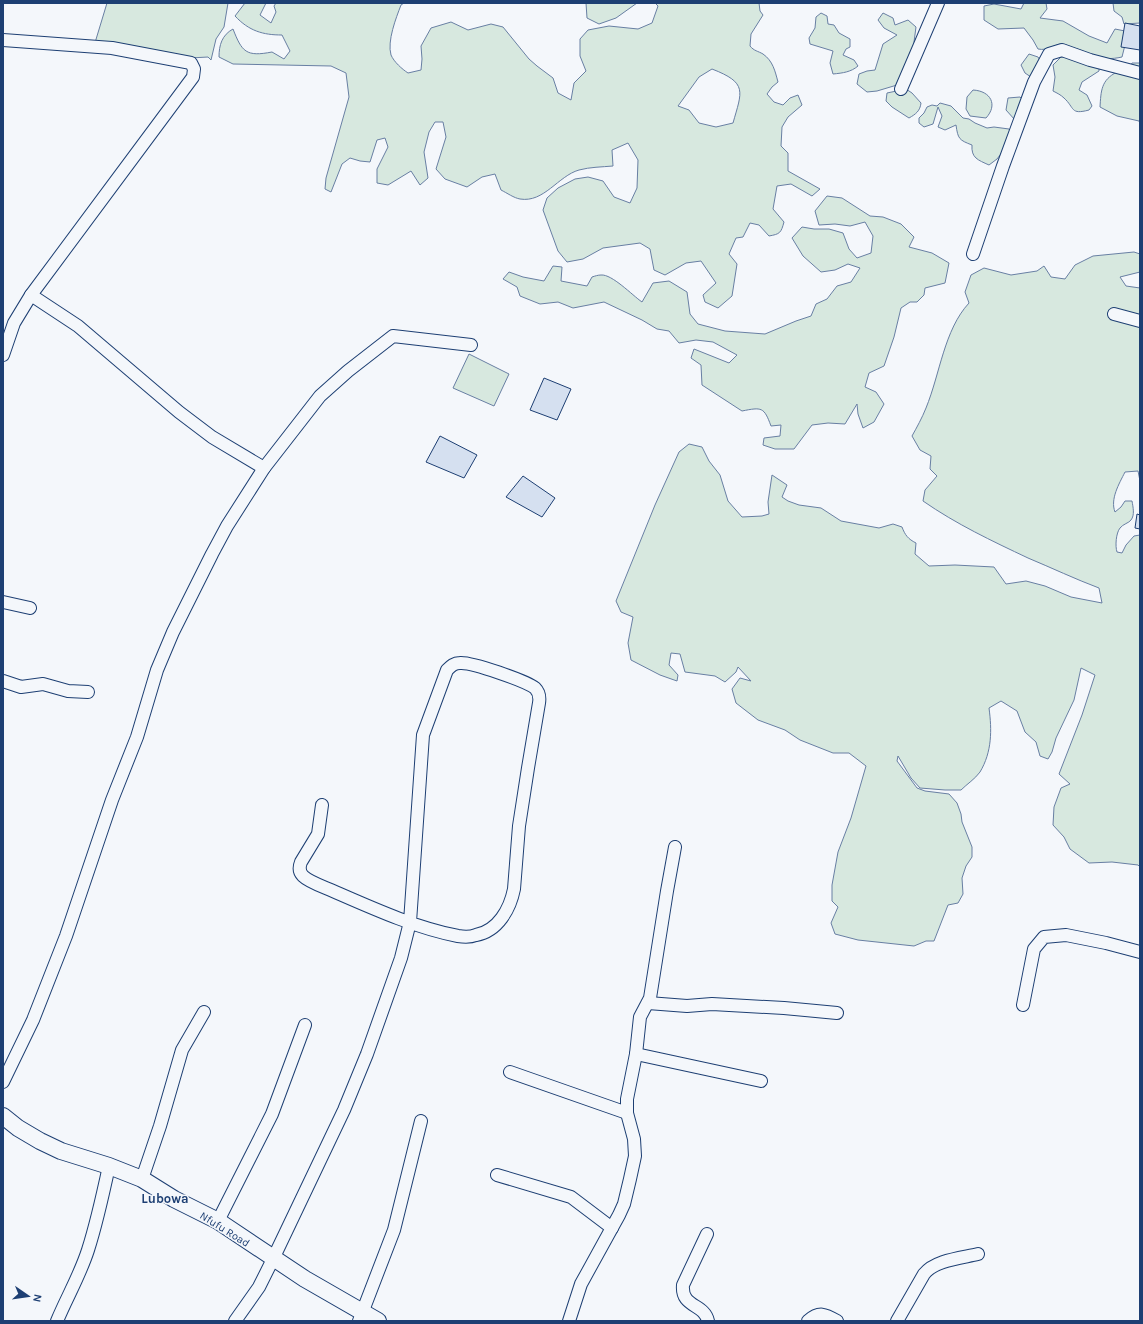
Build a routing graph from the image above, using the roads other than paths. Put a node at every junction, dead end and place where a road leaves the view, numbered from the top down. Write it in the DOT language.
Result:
graph roads {
  1 [pos="938,3"];
  2 [pos="3,40"];
  3 [pos="1140,73"];
  4 [pos="901,89"];
  5 [pos="973,254"];
  6 [pos="31,295"];
  7 [pos="1114,314"];
  8 [pos="1140,321"];
  9 [pos="9,322"];
  10 [pos="471,345"];
  11 [pos="3,355"];
  12 [pos="264,468"];
  13 [pos="3,602"];
  14 [pos="30,608"];
  15 [pos="3,681"];
  16 [pos="88,692"];
  17 [pos="322,805"];
  18 [pos="675,847"];
  19 [pos="410,922"];
  20 [pos="1140,952"];
  21 [pos="648,1002"];
  22 [pos="1023,1005"];
  23 [pos="204,1012"];
  24 [pos="837,1013"];
  25 [pos="305,1025"];
  26 [pos="636,1054"];
  27 [pos="510,1072"];
  28 [pos="761,1081"];
  29 [pos="3,1082"];
  30 [pos="627,1113"];
  31 [pos="3,1116"];
  32 [pos="421,1121"];
  33 [pos="109,1166"];
  34 [pos="497,1175"];
  35 [pos="142,1179"];
  36 [pos="218,1222"];
  37 [pos="612,1228"];
  38 [pos="707,1234"];
  39 [pos="978,1254"];
  40 [pos="274,1259"];
  41 [pos="360,1316"];
  42 [pos="57,1321"];
  43 [pos="235,1321"];
  44 [pos="378,1321"];
  45 [pos="569,1321"];
  46 [pos="708,1321"];
  47 [pos="808,1321"];
  48 [pos="837,1321"];
  49 [pos="896,1321"];
  1 -- 4 [label="street"];
  2 -- 6 [label="street"];
  3 -- 5 [label="street"];
  6 -- 9 [label="street"];
  6 -- 12 [label="street"];
  7 -- 8 [label="street"];
  9 -- 11 [label="street"];
  10 -- 12 [label="street"];
  12 -- 29 [label="street"];
  13 -- 14 [label="street"];
  15 -- 16 [label="street"];
  17 -- 19 [label="street"];
  18 -- 21 [label="street"];
  19 -- 19 [label="street"];
  19 -- 40 [label="street"];
  20 -- 22 [label="street"];
  21 -- 24 [label="street"];
  21 -- 26 [label="street"];
  23 -- 35 [label="street"];
  25 -- 36 [label="street"];
  26 -- 28 [label="street"];
  26 -- 30 [label="street"];
  27 -- 30 [label="street"];
  30 -- 37 [label="street"];
  31 -- 33 [label="street, Nfufu Road"];
  32 -- 41 [label="street"];
  33 -- 35 [label="street, Nfufu Road"];
  33 -- 42 [label="street"];
  34 -- 37 [label="street"];
  35 -- 36 [label="street, Nfufu Road"];
  36 -- 40 [label="street, Nfufu Road"];
  37 -- 45 [label="street"];
  38 -- 46 [label="street"];
  39 -- 49 [label="street"];
  40 -- 41 [label="street, Nfufu Road"];
  40 -- 43 [label="street"];
  41 -- 44 [label="street, Nfufu Road"];
  47 -- 48 [label="street"];
}
